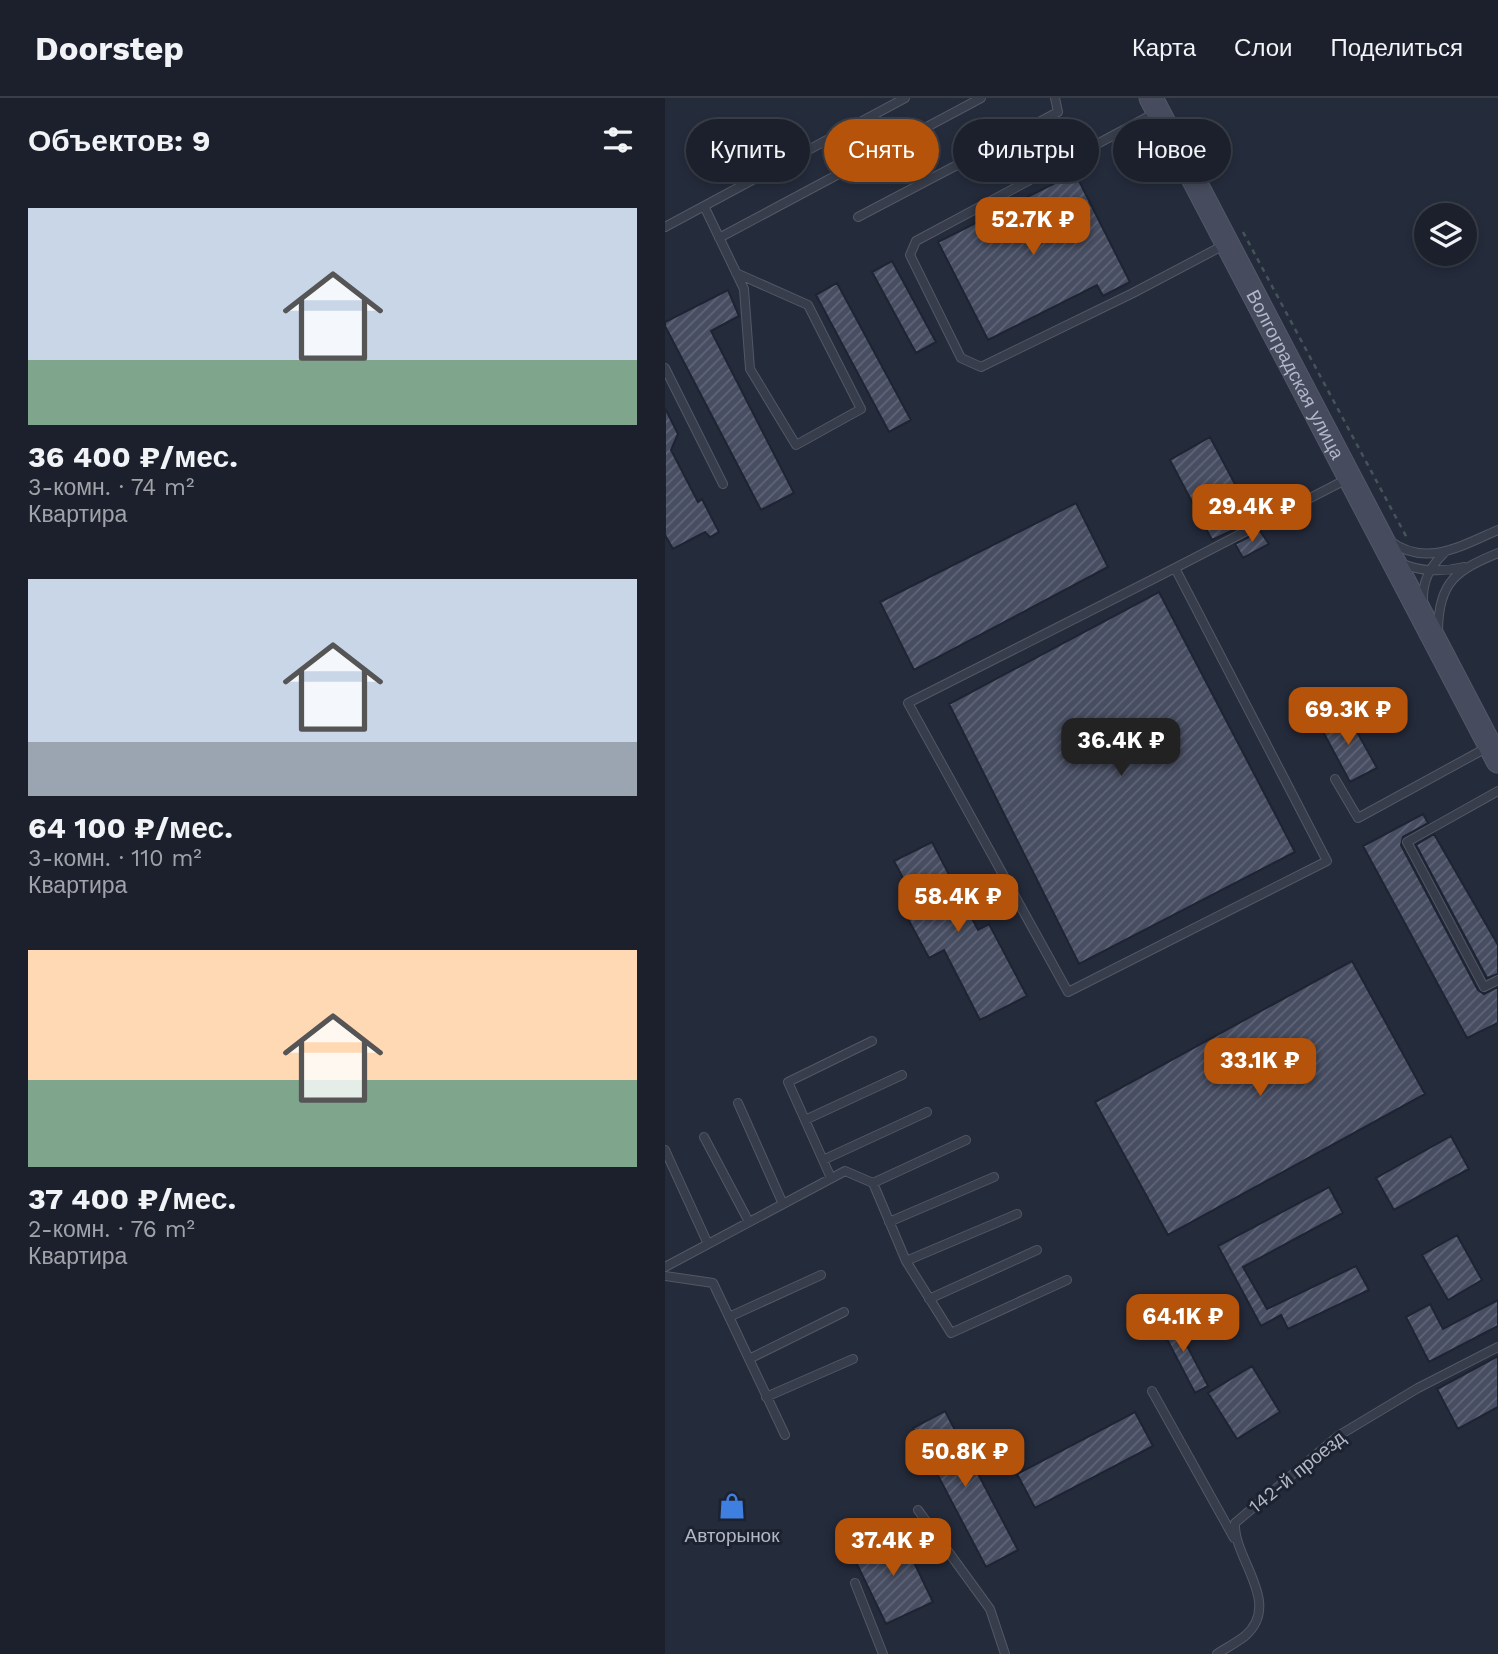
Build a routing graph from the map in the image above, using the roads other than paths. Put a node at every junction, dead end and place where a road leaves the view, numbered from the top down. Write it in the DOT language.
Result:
graph roads {
  1 [pos="905,98"];
  2 [pos="981,98"];
  3 [pos="1055,98"];
  4 [pos="1154,105"];
  5 [pos="704,206"];
  6 [pos="858,217"];
  7 [pos="665,227"];
  8 [pos="719,238"];
  9 [pos="1227,243"];
  10 [pos="737,273"];
  11 [pos="665,368"];
  12 [pos="1350,478"];
  13 [pos="723,484"];
  14 [pos="1377,529"];
  15 [pos="1498,530"];
  16 [pos="1444,553"];
  17 [pos="1498,553"];
  18 [pos="1392,559"];
  19 [pos="1464,567"];
  20 [pos="1175,568"];
  21 [pos="1430,569"];
  22 [pos="1428,627"];
  23 [pos="1440,649"];
  24 [pos="1494,753"];
  25 [pos="1335,779"];
  26 [pos="1498,791"];
  27 [pos="1498,980"];
  28 [pos="872,1041"];
  29 [pos="902,1075"];
  30 [pos="738,1103"];
  31 [pos="927,1112"];
  32 [pos="805,1120"];
  33 [pos="704,1137"];
  34 [pos="965,1140"];
  35 [pos="665,1150"];
  36 [pos="823,1160"];
  37 [pos="994,1177"];
  38 [pos="831,1178"];
  39 [pos="873,1183"];
  40 [pos="783,1204"];
  41 [pos="1017,1214"];
  42 [pos="749,1222"];
  43 [pos="889,1222"];
  44 [pos="708,1244"];
  45 [pos="1037,1250"];
  46 [pos="906,1261"];
  47 [pos="665,1265"];
  48 [pos="821,1275"];
  49 [pos="665,1276"];
  50 [pos="1067,1280"];
  51 [pos="929,1299"];
  52 [pos="844,1312"];
  53 [pos="729,1317"];
  54 [pos="1498,1348"];
  55 [pos="749,1359"];
  56 [pos="853,1359"];
  57 [pos="1152,1391"];
  58 [pos="767,1397"];
  59 [pos="785,1434"];
  60 [pos="918,1510"];
  61 [pos="1234,1538"];
  62 [pos="855,1583"];
  63 [pos="883,1654"];
  64 [pos="1005,1654"];
  65 [pos="1217,1654"];
  1 -- 5 [label="lane"];
  2 -- 8 [label="lane"];
  3 -- 6 [label="lane"];
  4 -- 9 [label="main road, Волгоградская улица"];
  4 -- 9 [label="lane"];
  5 -- 7 [label="lane"];
  5 -- 8 [label="lane"];
  8 -- 10 [label="lane"];
  9 -- 12 [label="main road, Волгоградская улица"];
  10 -- 10 [label="lane"];
  11 -- 13 [label="lane"];
  12 -- 14 [label="main road, Волгоградская улица"];
  12 -- 20 [label="lane"];
  14 -- 16 [label="lane"];
  14 -- 18 [label="main road, Волгоградская улица"];
  15 -- 16 [label="lane"];
  16 -- 21 [label="lane"];
  17 -- 19 [label="lane"];
  18 -- 21 [label="lane"];
  18 -- 22 [label="main road, Волгоградская улица"];
  19 -- 21 [label="lane"];
  19 -- 23 [label="lane"];
  20 -- 20 [label="lane"];
  21 -- 22 [label="lane"];
  22 -- 23 [label="main road, Волгоградская улица"];
  23 -- 24 [label="main road, Волгоградская улица"];
  24 -- 25 [label="lane"];
  26 -- 27 [label="lane"];
  28 -- 32 [label="lane"];
  29 -- 32 [label="lane"];
  30 -- 40 [label="lane"];
  31 -- 36 [label="lane"];
  32 -- 36 [label="lane"];
  33 -- 42 [label="lane"];
  34 -- 39 [label="lane"];
  35 -- 44 [label="lane"];
  36 -- 38 [label="lane"];
  37 -- 43 [label="lane"];
  38 -- 39 [label="lane"];
  38 -- 40 [label="lane"];
  39 -- 43 [label="lane"];
  40 -- 42 [label="lane"];
  41 -- 46 [label="lane"];
  42 -- 44 [label="lane"];
  43 -- 46 [label="lane"];
  44 -- 47 [label="lane"];
  45 -- 51 [label="lane"];
  46 -- 51 [label="lane"];
  48 -- 53 [label="lane"];
  49 -- 53 [label="lane"];
  50 -- 51 [label="lane"];
  52 -- 55 [label="lane"];
  53 -- 55 [label="lane"];
  54 -- 61 [label="lane, 142-й проезд"];
  55 -- 58 [label="lane"];
  56 -- 58 [label="lane"];
  57 -- 61 [label="lane"];
  58 -- 59 [label="lane"];
  60 -- 64 [label="lane"];
  61 -- 65 [label="lane"];
  62 -- 63 [label="lane"];
}
